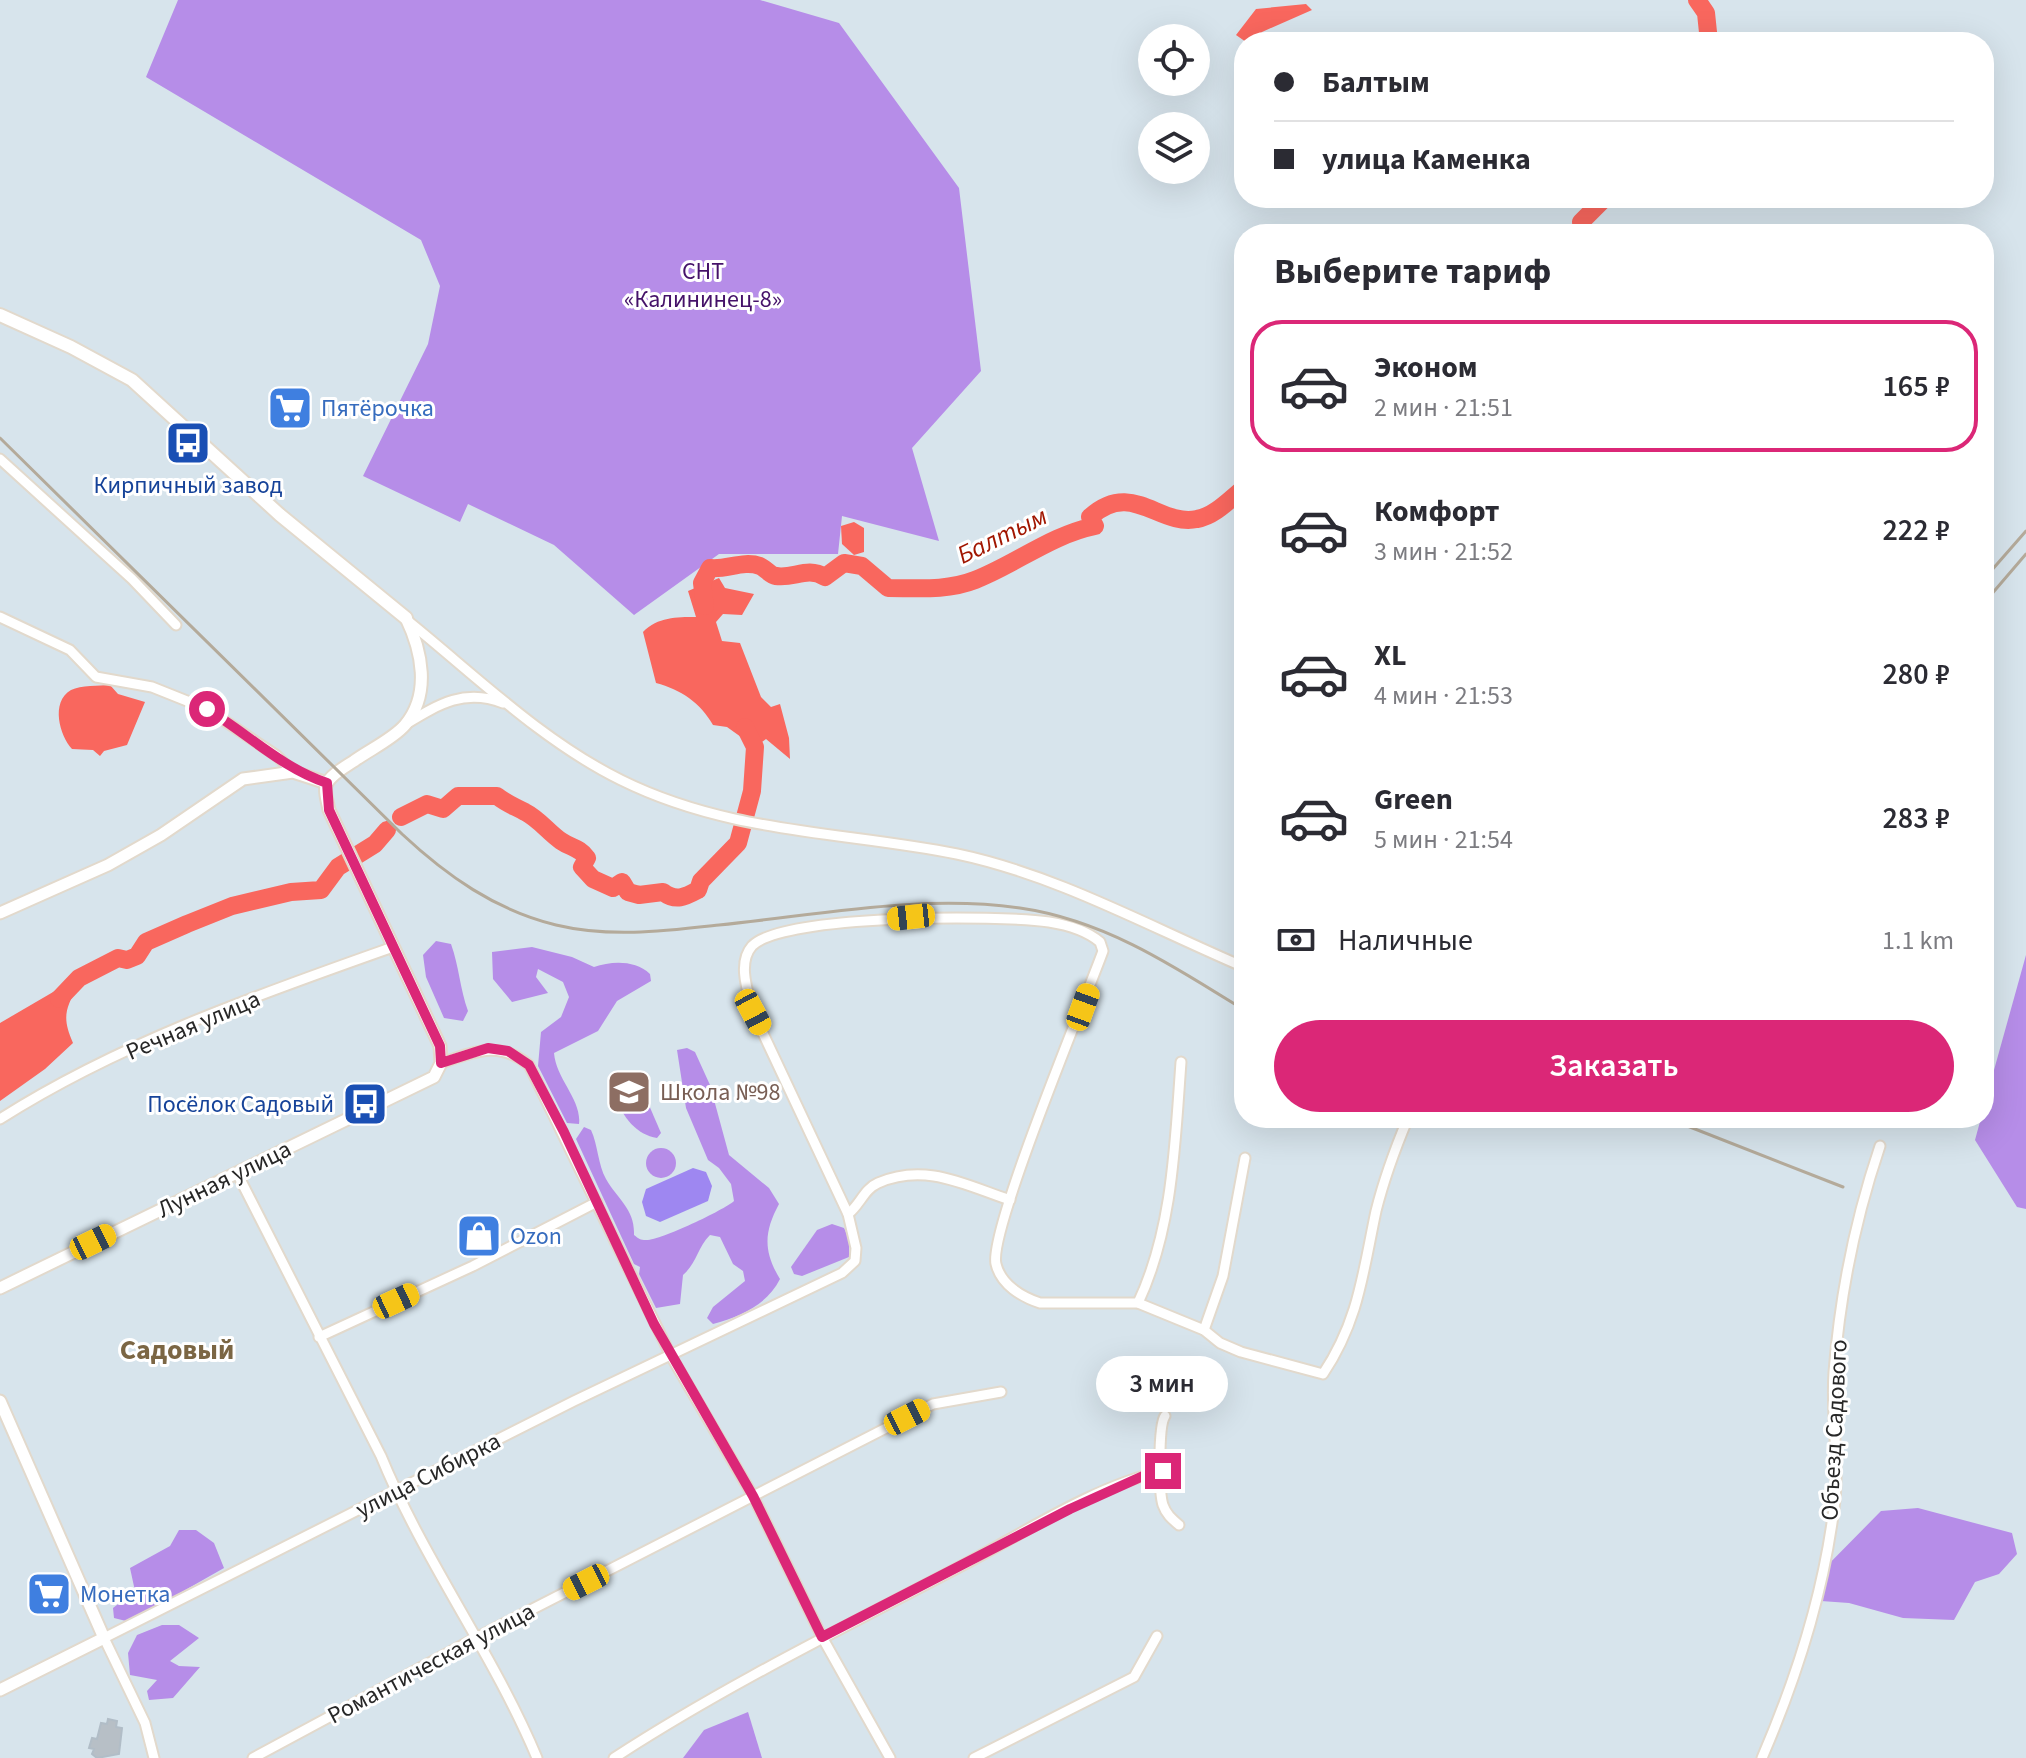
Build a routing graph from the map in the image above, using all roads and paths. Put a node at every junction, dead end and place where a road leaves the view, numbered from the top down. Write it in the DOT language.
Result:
graph roads {
  1 [pos="0,315"];
  2 [pos="0,459"];
  3 [pos="0,617"];
  4 [pos="406,618"];
  5 [pos="176,625"];
  6 [pos="510,706"];
  7 [pos="404,726"];
  8 [pos="293,772"];
  9 [pos="327,783"];
  10 [pos="0,913"];
  11 [pos="393,947"];
  12 [pos="1234,963"];
  13 [pos="1181,1062"];
  14 [pos="441,1063"];
  15 [pos="0,1119"];
  16 [pos="1404,1128"];
  17 [pos="1880,1146"];
  18 [pos="1245,1158"];
  19 [pos="237,1173"];
  20 [pos="1010,1200"];
  21 [pos="597,1202"];
  22 [pos="848,1214"];
  23 [pos="0,1288"];
  24 [pos="1138,1303"];
  25 [pos="1204,1330"];
  26 [pos="319,1337"];
  27 [pos="671,1356"];
  28 [pos="1001,1392"];
  29 [pos="0,1401"];
  30 [pos="1165,1416"];
  31 [pos="1163,1471"];
  32 [pos="396,1492"];
  33 [pos="753,1496"];
  34 [pos="1179,1525"];
  35 [pos="1157,1636"];
  36 [pos="822,1637"];
  37 [pos="104,1638"];
  38 [pos="474,1639"];
  39 [pos="0,1690"];
  40 [pos="154,1758"];
  41 [pos="253,1758"];
  42 [pos="537,1758"];
  43 [pos="614,1758"];
  44 [pos="890,1758"];
  45 [pos="974,1758"];
  46 [pos="1762,1758"];
  1 -- 4 [label="main road"];
  2 -- 5 [label="street"];
  3 -- 8 [label="street"];
  4 -- 6 [label="street"];
  4 -- 7 [label="street"];
  6 -- 7 [label="street"];
  6 -- 12 [label="street"];
  7 -- 9 [label="street"];
  8 -- 9 [label="street"];
  8 -- 10 [label="street"];
  9 -- 11 [label="street"];
  11 -- 14 [label="street"];
  11 -- 15 [label="street, Речная улица"];
  13 -- 24 [label="street"];
  14 -- 19 [label="street, Лунная улица"];
  14 -- 21 [label="street"];
  16 -- 25 [label="street"];
  17 -- 46 [label="street, Объезд Садового"];
  18 -- 25 [label="street"];
  19 -- 23 [label="street, Лунная улица"];
  19 -- 26 [label="street"];
  20 -- 22 [label="street"];
  20 -- 22 [label="street"];
  20 -- 24 [label="street"];
  21 -- 26 [label="street"];
  21 -- 27 [label="street"];
  22 -- 27 [label="street, улица Сибирка"];
  24 -- 25 [label="street"];
  26 -- 32 [label="street"];
  27 -- 32 [label="street, улица Сибирка"];
  27 -- 33 [label="street"];
  28 -- 33 [label="street, Романтическая улица"];
  29 -- 37 [label="street"];
  30 -- 31 [label="street"];
  31 -- 34 [label="street"];
  31 -- 36 [label="street"];
  32 -- 37 [label="street, улица Сибирка"];
  32 -- 38 [label="street"];
  33 -- 36 [label="street"];
  33 -- 38 [label="street, Романтическая улица"];
  35 -- 45 [label="street"];
  36 -- 43 [label="street"];
  36 -- 44 [label="street"];
  37 -- 39 [label="street, улица Сибирка"];
  37 -- 40 [label="street"];
  38 -- 41 [label="street, Романтическая улица"];
  38 -- 42 [label="street"];
}
